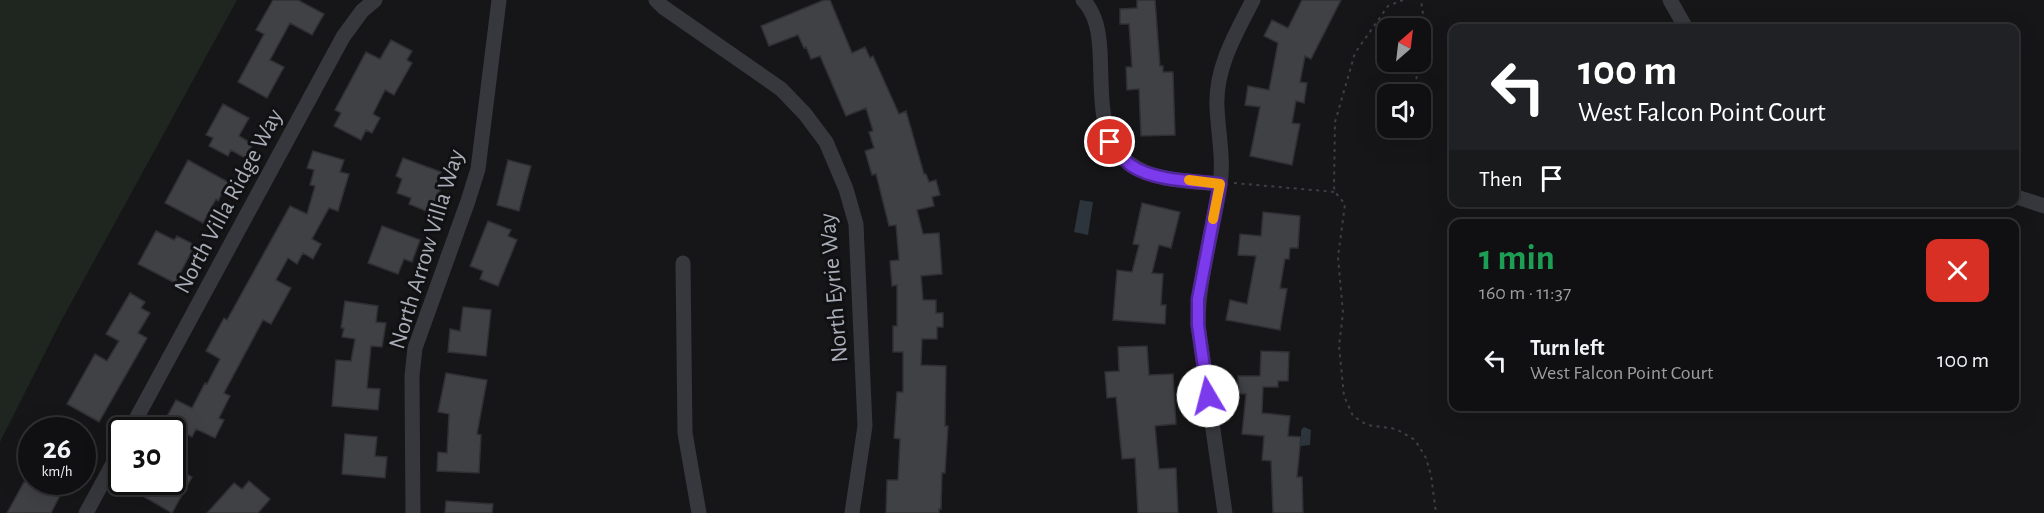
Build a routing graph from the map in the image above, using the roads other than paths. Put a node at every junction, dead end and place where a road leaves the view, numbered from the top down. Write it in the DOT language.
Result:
graph roads {
  1 [pos="375,0"];
  2 [pos="499,0"];
  3 [pos="657,0"];
  4 [pos="1083,0"];
  5 [pos="1253,0"];
  6 [pos="1670,0"];
  7 [pos="1684,24"];
  8 [pos="1224,183"];
  9 [pos="2019,198"];
  10 [pos="2044,206"];
  11 [pos="683,262"];
  12 [pos="137,417"];
  13 [pos="108,473"];
  14 [pos="86,513"];
  15 [pos="412,513"];
  16 [pos="699,513"];
  17 [pos="852,513"];
  18 [pos="1225,513"];
  1 -- 12 [label="street, North Villa Ridge Way"];
  2 -- 15 [label="street, North Arrow Villa Way"];
  3 -- 17 [label="street, North Eyrie Way"];
  4 -- 8 [label="street"];
  5 -- 8 [label="street"];
  6 -- 7 [label="street"];
  8 -- 18 [label="street"];
  9 -- 10 [label="street"];
  11 -- 16 [label="street"];
  13 -- 14 [label="street"];
}
